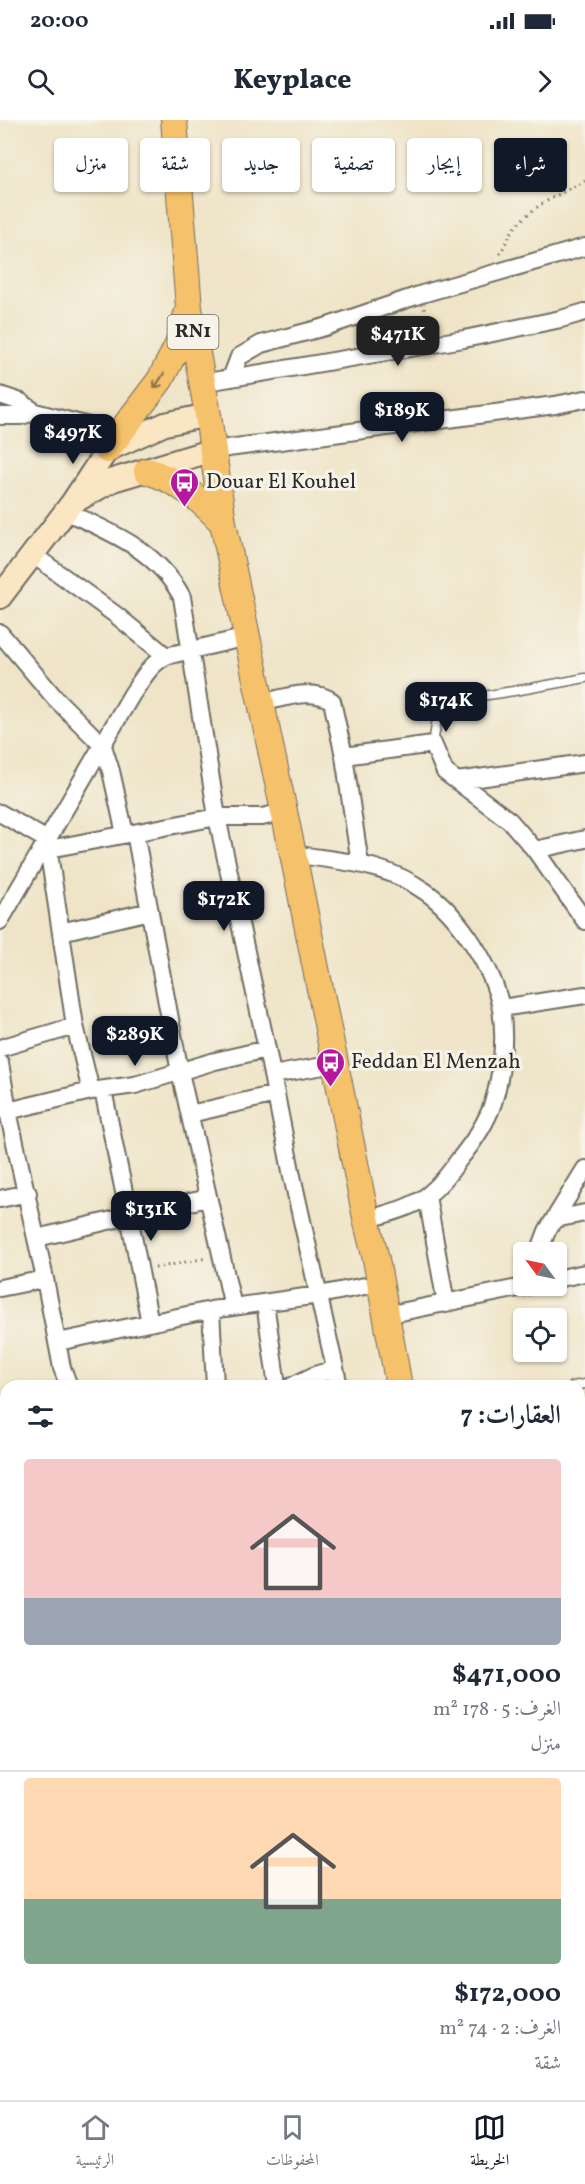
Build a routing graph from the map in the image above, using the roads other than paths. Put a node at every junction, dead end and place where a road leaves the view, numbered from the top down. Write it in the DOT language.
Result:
graph roads {
  1 [pos="174,120"];
  2 [pos="585,247"];
  3 [pos="189,308"];
  4 [pos="585,312"];
  5 [pos="231,378"];
  6 [pos="201,383"];
  7 [pos="0,395"];
  8 [pos="585,399"];
  9 [pos="35,412"];
  10 [pos="208,415"];
  11 [pos="0,416"];
  12 [pos="114,442"];
  13 [pos="213,450"];
  14 [pos="147,471"];
  15 [pos="69,507"];
  16 [pos="223,523"];
  17 [pos="32,554"];
  18 [pos="0,597"];
  19 [pos="0,633"];
  20 [pos="248,637"];
  21 [pos="191,649"];
  22 [pos="166,656"];
  23 [pos="585,678"];
  24 [pos="261,703"];
  25 [pos="432,744"];
  26 [pos="103,746"];
  27 [pos="344,756"];
  28 [pos="585,763"];
  29 [pos="457,781"];
  30 [pos="284,812"];
  31 [pos="0,813"];
  32 [pos="217,818"];
  33 [pos="130,833"];
  34 [pos="585,839"];
  35 [pos="48,844"];
  36 [pos="535,850"];
  37 [pos="293,854"];
  38 [pos="360,864"];
  39 [pos="150,911"];
  40 [pos="585,918"];
  41 [pos="0,921"];
  42 [pos="61,932"];
  43 [pos="585,995"];
  44 [pos="501,1008"];
  45 [pos="75,1026"];
  46 [pos="0,1048"];
  47 [pos="267,1049"];
  48 [pos="0,1063"];
  49 [pos="335,1064"];
  50 [pos="180,1072"];
  51 [pos="272,1075"];
  52 [pos="97,1091"];
  53 [pos="276,1094"];
  54 [pos="8,1111"];
  55 [pos="190,1114"];
  56 [pos="585,1169"];
  57 [pos="28,1193"];
  58 [pos="427,1196"];
  59 [pos="208,1198"];
  60 [pos="0,1199"];
  61 [pos="585,1213"];
  62 [pos="129,1216"];
  63 [pos="555,1219"];
  64 [pos="367,1223"];
  65 [pos="37,1238"];
  66 [pos="542,1242"];
  67 [pos="585,1273"];
  68 [pos="567,1277"];
  69 [pos="45,1279"];
  70 [pos="380,1283"];
  71 [pos="0,1288"];
  72 [pos="513,1289"];
  73 [pos="319,1295"];
  74 [pos="265,1303"];
  75 [pos="446,1304"];
  76 [pos="232,1307"];
  77 [pos="211,1310"];
  78 [pos="386,1316"];
  79 [pos="150,1323"];
  80 [pos="58,1342"];
  81 [pos="335,1369"];
  82 [pos="67,1380"];
  83 [pos="215,1380"];
  84 [pos="276,1380"];
  85 [pos="305,1380"];
  86 [pos="338,1380"];
  87 [pos="398,1380"];
  1 -- 3 [label="main road, RN1"];
  2 -- 5 [label="street"];
  3 -- 6 [label="main road, RN1"];
  3 -- 12 [label="main road, one-way"];
  4 -- 5 [label="street"];
  5 -- 6 [label="street"];
  6 -- 10 [label="main road, RN1"];
  7 -- 9 [label="street"];
  8 -- 13 [label="street"];
  9 -- 11 [label="street"];
  9 -- 12 [label="street"];
  10 -- 12 [label="main road"];
  10 -- 13 [label="main road, RN1"];
  12 -- 15 [label="main road"];
  13 -- 14 [label="main road"];
  13 -- 16 [label="main road, RN1"];
  14 -- 15 [label="main road"];
  14 -- 16 [label="main road"];
  15 -- 17 [label="main road"];
  15 -- 21 [label="street"];
  16 -- 20 [label="main road, RN1"];
  17 -- 18 [label="main road"];
  17 -- 22 [label="street"];
  19 -- 26 [label="street"];
  20 -- 21 [label="street"];
  20 -- 24 [label="main road, RN1"];
  21 -- 22 [label="street"];
  21 -- 32 [label="street"];
  22 -- 26 [label="street"];
  23 -- 25 [label="lane"];
  24 -- 27 [label="street"];
  24 -- 30 [label="main road, RN1"];
  25 -- 27 [label="street"];
  25 -- 29 [label="street"];
  26 -- 33 [label="street"];
  26 -- 35 [label="street"];
  27 -- 38 [label="street"];
  28 -- 29 [label="street"];
  29 -- 36 [label="street"];
  30 -- 32 [label="street"];
  30 -- 37 [label="main road, RN1"];
  31 -- 35 [label="street"];
  32 -- 33 [label="street"];
  32 -- 47 [label="street"];
  33 -- 35 [label="street"];
  33 -- 39 [label="street"];
  34 -- 36 [label="street"];
  35 -- 41 [label="street"];
  35 -- 42 [label="street"];
  36 -- 40 [label="street"];
  37 -- 38 [label="street"];
  37 -- 49 [label="main road, RN1"];
  38 -- 44 [label="street"];
  39 -- 42 [label="street"];
  39 -- 50 [label="street"];
  42 -- 45 [label="street"];
  43 -- 44 [label="street"];
  44 -- 58 [label="street"];
  45 -- 46 [label="street"];
  45 -- 52 [label="street"];
  47 -- 50 [label="street"];
  47 -- 51 [label="street"];
  48 -- 54 [label="street"];
  49 -- 51 [label="street"];
  49 -- 64 [label="main road, RN1"];
  50 -- 52 [label="street"];
  50 -- 55 [label="street"];
  51 -- 53 [label="street"];
  52 -- 54 [label="street"];
  52 -- 62 [label="street"];
  53 -- 55 [label="street"];
  53 -- 73 [label="street"];
  54 -- 57 [label="street"];
  55 -- 59 [label="street"];
  56 -- 63 [label="street"];
  57 -- 60 [label="street"];
  57 -- 65 [label="street"];
  58 -- 64 [label="street"];
  58 -- 75 [label="street"];
  59 -- 62 [label="street"];
  59 -- 76 [label="street"];
  61 -- 63 [label="street"];
  62 -- 65 [label="street"];
  62 -- 79 [label="street"];
  63 -- 66 [label="street"];
  64 -- 70 [label="main road, RN1"];
  65 -- 69 [label="street"];
  67 -- 68 [label="street"];
  69 -- 71 [label="street"];
  69 -- 80 [label="street"];
  70 -- 73 [label="street"];
  70 -- 78 [label="main road, RN1"];
  72 -- 75 [label="street"];
  73 -- 74 [label="street"];
  73 -- 81 [label="street"];
  74 -- 76 [label="street"];
  74 -- 84 [label="street"];
  75 -- 78 [label="street"];
  76 -- 77 [label="street"];
  77 -- 79 [label="street"];
  77 -- 83 [label="street"];
  78 -- 87 [label="main road, RN1"];
  79 -- 80 [label="street"];
  80 -- 82 [label="street"];
  81 -- 85 [label="street"];
  81 -- 86 [label="street"];
}
